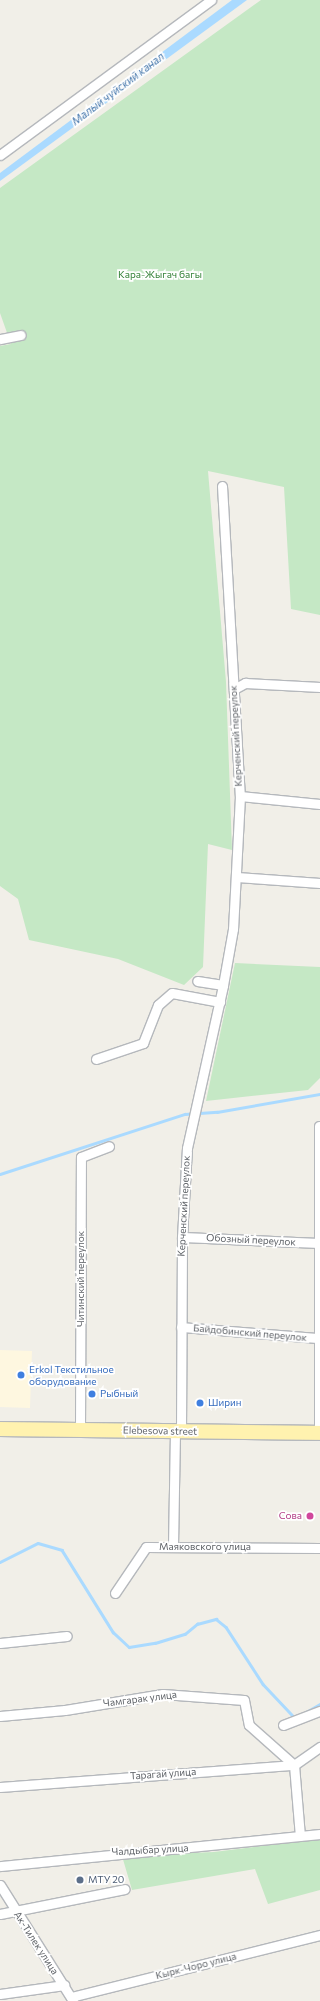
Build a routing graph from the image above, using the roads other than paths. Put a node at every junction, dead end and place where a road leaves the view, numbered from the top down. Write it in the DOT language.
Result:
graph roads {
  1 [pos="210,0"];
  2 [pos="0,155"];
  3 [pos="21,335"];
  4 [pos="0,339"];
  5 [pos="222,486"];
  6 [pos="320,687"];
  7 [pos="234,689"];
  8 [pos="240,796"];
  9 [pos="320,804"];
  10 [pos="237,877"];
  11 [pos="320,883"];
  12 [pos="197,982"];
  13 [pos="223,985"];
  14 [pos="220,1002"];
  15 [pos="96,1059"];
  16 [pos="319,1126"];
  17 [pos="109,1146"];
  18 [pos="319,1148"];
  19 [pos="319,1193"];
  20 [pos="182,1237"];
  21 [pos="319,1243"];
  22 [pos="181,1328"];
  23 [pos="319,1338"];
  24 [pos="0,1429"];
  25 [pos="80,1430"];
  26 [pos="178,1432"];
  27 [pos="320,1433"];
  28 [pos="173,1546"];
  29 [pos="320,1548"];
  30 [pos="115,1593"];
  31 [pos="67,1636"];
  32 [pos="0,1643"];
  33 [pos="320,1711"];
  34 [pos="0,1716"];
  35 [pos="283,1725"];
  36 [pos="320,1747"];
  37 [pos="294,1765"];
  38 [pos="0,1787"];
  39 [pos="320,1834"];
  40 [pos="300,1836"];
  41 [pos="0,1866"];
  42 [pos="0,1885"];
  43 [pos="124,1889"];
  44 [pos="16,1911"];
  45 [pos="0,1914"];
  46 [pos="320,1935"];
  47 [pos="64,1985"];
  48 [pos="0,1994"];
  49 [pos="72,1999"];
  1 -- 2 [label="street"];
  3 -- 4 [label="street"];
  5 -- 7 [label="street, Керченский переулок"];
  6 -- 7 [label="street"];
  7 -- 8 [label="street, Керченский переулок"];
  8 -- 9 [label="street"];
  8 -- 10 [label="street, Керченский переулок"];
  10 -- 11 [label="street"];
  10 -- 13 [label="street, Керченский переулок"];
  12 -- 13 [label="street"];
  13 -- 14 [label="street, Керченский переулок"];
  14 -- 15 [label="street"];
  14 -- 20 [label="street, Керченский переулок"];
  16 -- 18 [label="street"];
  17 -- 25 [label="street, Читинский переулок"];
  18 -- 19 [label="street"];
  19 -- 21 [label="street"];
  20 -- 21 [label="street, Обозный переулок"];
  20 -- 22 [label="street, Керченский переулок"];
  21 -- 23 [label="street"];
  22 -- 23 [label="street, Байдобинский переулок"];
  22 -- 26 [label="street, Керченский переулок"];
  23 -- 27 [label="street"];
  24 -- 25 [label="main road, Elebesova street"];
  25 -- 26 [label="main road, Elebesova street"];
  26 -- 27 [label="main road, Elebesova street"];
  26 -- 28 [label="street, Керченский переулок"];
  28 -- 29 [label="street, Маяковского улица"];
  28 -- 30 [label="street, Маяковского улица"];
  31 -- 32 [label="street"];
  33 -- 35 [label="street"];
  34 -- 37 [label="street, Чамгарак улица"];
  36 -- 37 [label="street"];
  37 -- 38 [label="street, Тарагай улица"];
  37 -- 40 [label="street"];
  39 -- 40 [label="street, Чалдыбар улица"];
  40 -- 41 [label="street, Чалдыбар улица"];
  42 -- 44 [label="street, Ак-Тилек улица"];
  43 -- 44 [label="street"];
  44 -- 45 [label="street"];
  44 -- 47 [label="street, Ак-Тилек улица"];
  46 -- 49 [label="street, Кырк-Чоро улица"];
  47 -- 48 [label="street"];
  47 -- 49 [label="street, Ак-Тилек улица"];
}
